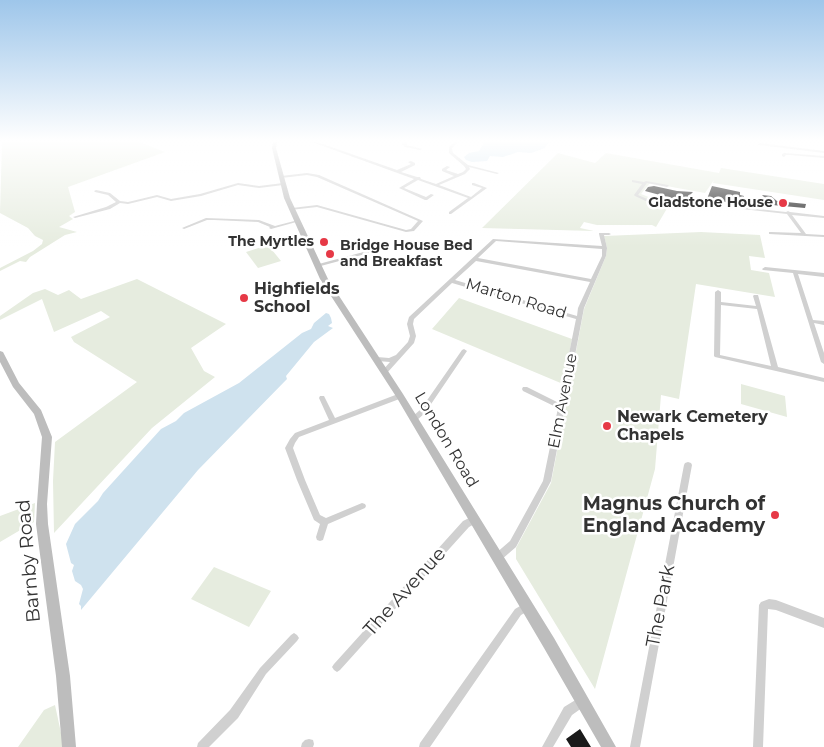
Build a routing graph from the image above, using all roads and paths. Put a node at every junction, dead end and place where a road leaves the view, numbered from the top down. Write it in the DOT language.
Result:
graph roads {
  1 [pos="281,177"];
  2 [pos="295,177"];
  3 [pos="320,177"];
  4 [pos="416,177"];
  5 [pos="456,177"];
  6 [pos="419,178"];
  7 [pos="282,180"];
  8 [pos="633,181"];
  9 [pos="473,184"];
  10 [pos="644,184"];
  11 [pos="437,185"];
  12 [pos="667,186"];
  13 [pos="485,188"];
  14 [pos="493,190"];
  15 [pos="96,191"];
  16 [pos="432,195"];
  17 [pos="471,198"];
  18 [pos="119,202"];
  19 [pos="676,208"];
  20 [pos="742,208"];
  21 [pos="292,209"];
  22 [pos="788,212"];
  23 [pos="451,213"];
  24 [pos="74,216"];
  25 [pos="824,218"];
  26 [pos="298,221"];
  27 [pos="184,228"];
  28 [pos="771,233"];
  29 [pos="609,234"];
  30 [pos="806,235"];
  31 [pos="824,236"];
  32 [pos="382,248"];
  33 [pos="605,248"];
  34 [pos="475,259"];
  35 [pos="317,266"];
  36 [pos="765,269"];
  37 [pos="795,272"];
  38 [pos="824,275"];
  39 [pos="452,280"];
  40 [pos="593,280"];
  41 [pos="718,292"];
  42 [pos="756,296"];
  43 [pos="718,304"];
  44 [pos="759,308"];
  45 [pos="579,318"];
  46 [pos="811,321"];
  47 [pos="824,323"];
  48 [pos="464,352"];
  49 [pos="0,354"];
  50 [pos="397,357"];
  51 [pos="377,359"];
  52 [pos="824,362"];
  53 [pos="775,369"];
  54 [pos="385,371"];
  55 [pos="824,380"];
  56 [pos="525,389"];
  57 [pos="400,396"];
  58 [pos="322,398"];
  59 [pos="561,407"];
  60 [pos="414,419"];
  61 [pos="333,421"];
  62 [pos="688,465"];
  63 [pos="362,506"];
  64 [pos="475,520"];
  65 [pos="325,522"];
  66 [pos="320,537"];
  67 [pos="498,557"];
  68 [pos="528,607"];
  69 [pos="824,623"];
  70 [pos="294,638"];
  71 [pos="336,667"];
  72 [pos="582,700"];
  73 [pos="69,747"];
  74 [pos="202,747"];
  75 [pos="424,747"];
  76 [pos="548,747"];
  77 [pos="609,747"];
  78 [pos="635,747"];
  79 [pos="758,747"];
  1 -- 7 [label="main road, London Road"];
  2 -- 7 [label="street"];
  3 -- 21 [label="street"];
  4 -- 6 [label="street"];
  5 -- 11 [label="street"];
  6 -- 11 [label="street"];
  6 -- 16 [label="street"];
  7 -- 18 [label="street"];
  7 -- 21 [label="main road, London Road"];
  8 -- 10 [label="street"];
  9 -- 13 [label="street"];
  10 -- 12 [label="street"];
  10 -- 19 [label="street"];
  11 -- 17 [label="street"];
  13 -- 14 [label="street"];
  13 -- 17 [label="street"];
  15 -- 18 [label="street"];
  17 -- 23 [label="street"];
  18 -- 24 [label="street"];
  20 -- 22 [label="street"];
  21 -- 26 [label="main road, London Road"];
  22 -- 25 [label="street"];
  22 -- 30 [label="street"];
  26 -- 27 [label="street"];
  26 -- 35 [label="main road, London Road"];
  28 -- 30 [label="street"];
  29 -- 33 [label="street"];
  30 -- 31 [label="street"];
  32 -- 35 [label="street"];
  33 -- 34 [label="street"];
  33 -- 40 [label="street, Elm Avenue"];
  34 -- 39 [label="street"];
  34 -- 40 [label="street"];
  35 -- 51 [label="main road, London Road"];
  36 -- 37 [label="street"];
  37 -- 38 [label="street"];
  37 -- 46 [label="street"];
  39 -- 45 [label="street, Marton Road"];
  39 -- 50 [label="street"];
  40 -- 45 [label="street, Elm Avenue"];
  41 -- 43 [label="street"];
  42 -- 44 [label="street"];
  43 -- 44 [label="street"];
  43 -- 53 [label="street"];
  44 -- 53 [label="street"];
  45 -- 59 [label="street, Elm Avenue"];
  46 -- 47 [label="street"];
  46 -- 52 [label="street"];
  48 -- 60 [label="street"];
  49 -- 73 [label="main road, Barnby Road"];
  50 -- 51 [label="street"];
  50 -- 54 [label="street"];
  51 -- 54 [label="main road, London Road"];
  53 -- 55 [label="street"];
  54 -- 57 [label="main road, London Road"];
  56 -- 59 [label="street"];
  57 -- 60 [label="main road, London Road"];
  57 -- 61 [label="street"];
  58 -- 61 [label="street"];
  59 -- 67 [label="street, Elm Avenue"];
  60 -- 64 [label="main road, London Road"];
  61 -- 65 [label="street"];
  62 -- 78 [label="street, The Park"];
  63 -- 65 [label="street"];
  64 -- 67 [label="main road, London Road"];
  64 -- 71 [label="street, The Avenue"];
  65 -- 66 [label="street"];
  67 -- 68 [label="main road, London Road"];
  68 -- 72 [label="main road, London Road"];
  68 -- 75 [label="street"];
  69 -- 79 [label="street"];
  70 -- 74 [label="street"];
  72 -- 76 [label="street"];
  72 -- 77 [label="main road, London Road"];
}
